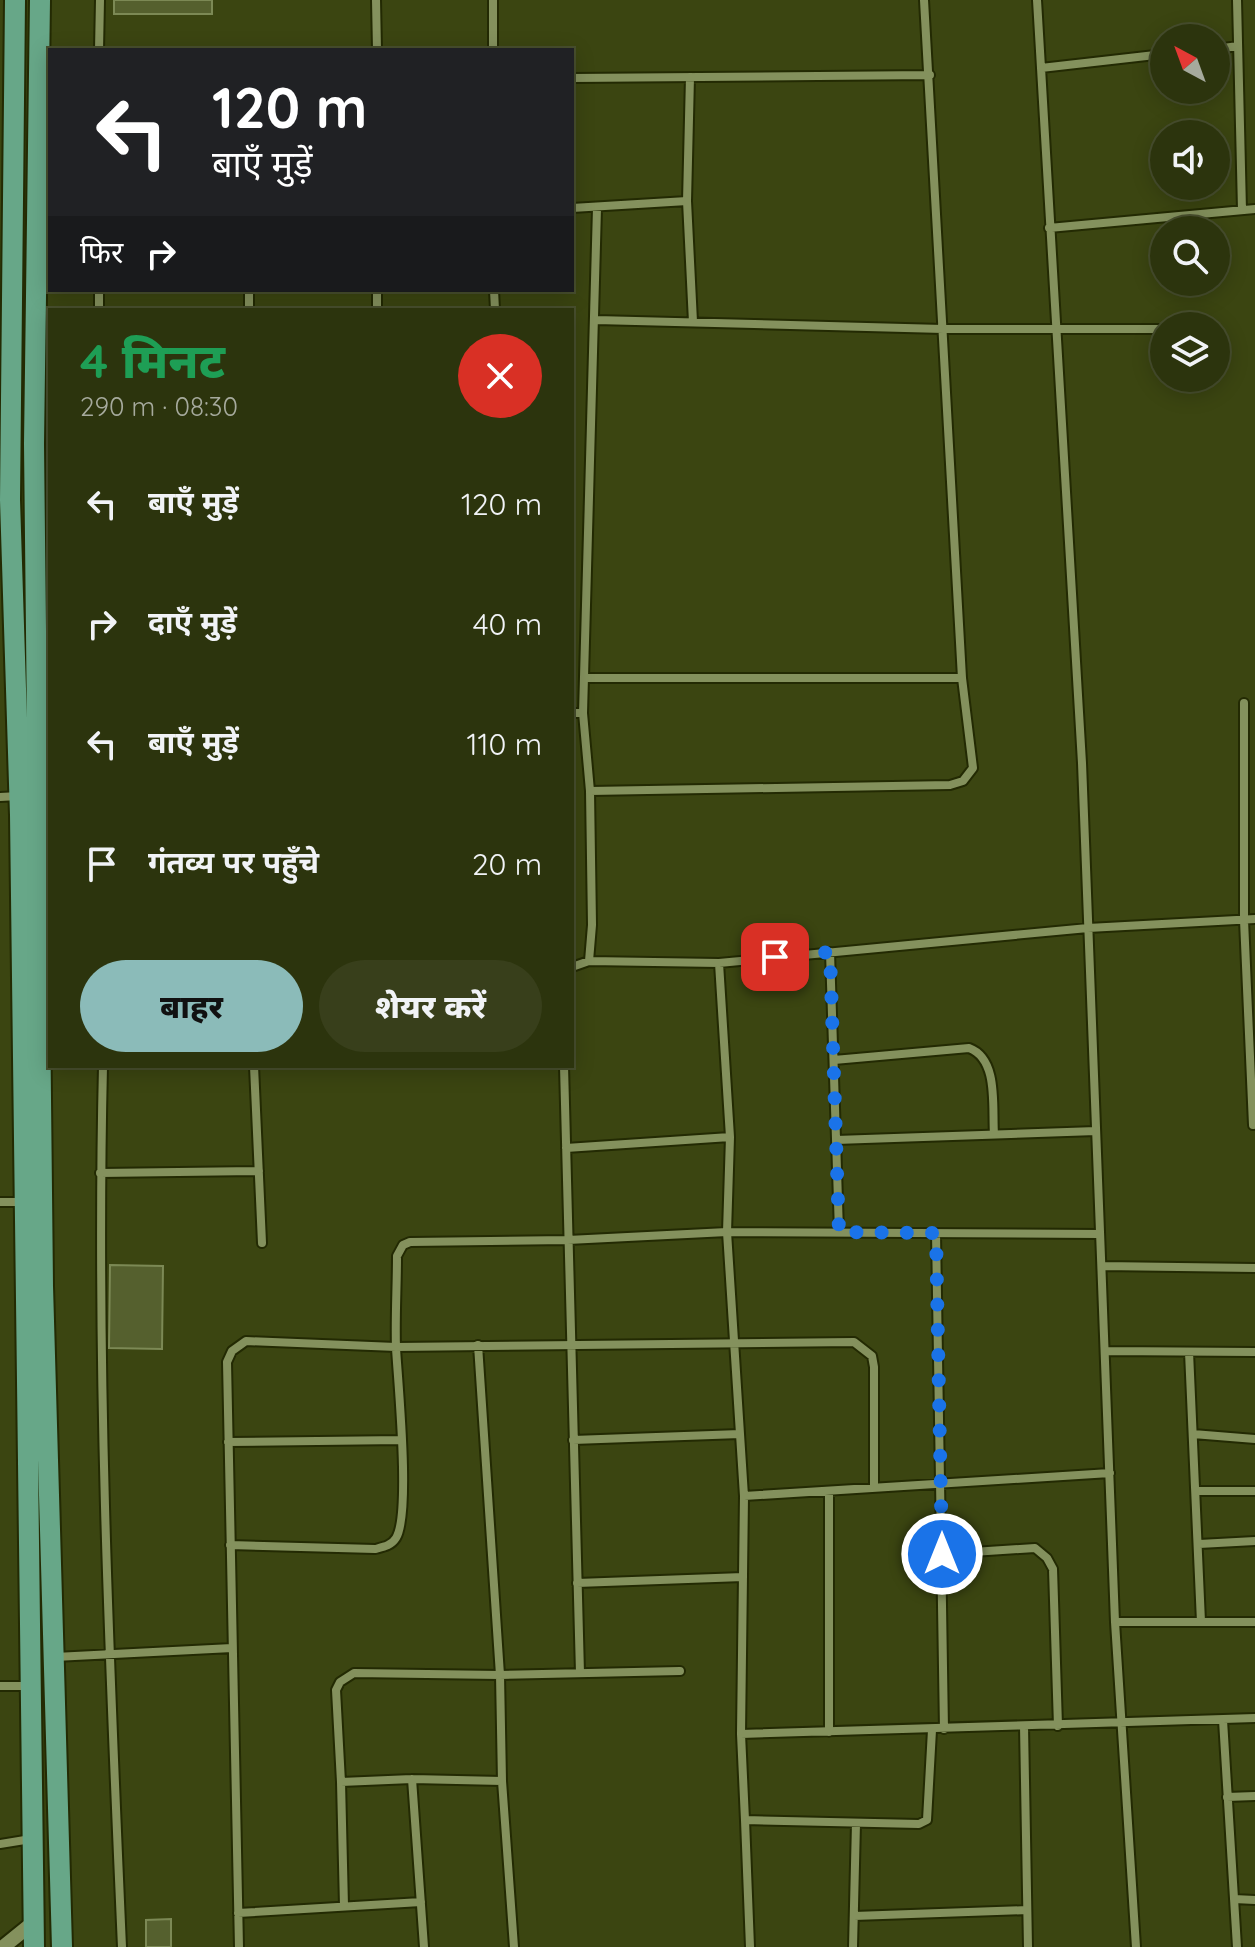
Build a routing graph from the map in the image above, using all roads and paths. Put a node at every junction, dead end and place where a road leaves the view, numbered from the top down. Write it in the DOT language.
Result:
graph roads {
  1 [pos="15,0"];
  2 [pos="40,0"];
  3 [pos="100,0"];
  4 [pos="376,0"];
  5 [pos="493,0"];
  6 [pos="924,0"];
  7 [pos="1037,0"];
  8 [pos="1237,0"];
  9 [pos="1238,46"];
  10 [pos="1230,47"];
  11 [pos="99,48"];
  12 [pos="377,48"];
  13 [pos="493,48"];
  14 [pos="1150,56"];
  15 [pos="1041,68"];
  16 [pos="930,75"];
  17 [pos="690,77"];
  18 [pos="45,78"];
  19 [pos="574,78"];
  20 [pos="7,113"];
  21 [pos="687,201"];
  22 [pos="574,208"];
  23 [pos="597,208"];
  24 [pos="1255,209"];
  25 [pos="1242,210"];
  26 [pos="1049,228"];
  27 [pos="596,320"];
  28 [pos="693,322"];
  29 [pos="943,329"];
  30 [pos="1055,329"];
  31 [pos="1150,329"];
  32 [pos="42,466"];
  33 [pos="5,483"];
  34 [pos="585,678"];
  35 [pos="962,678"];
  36 [pos="1244,703"];
  37 [pos="574,713"];
  38 [pos="583,713"];
  39 [pos="590,791"];
  40 [pos="10,796"];
  41 [pos="44,839"];
  42 [pos="1255,919"];
  43 [pos="1244,920"];
  44 [pos="1088,928"];
  45 [pos="830,952"];
  46 [pos="589,961"];
  47 [pos="719,963"];
  48 [pos="574,966"];
  49 [pos="834,1060"];
  50 [pos="103,1068"];
  51 [pos="254,1068"];
  52 [pos="564,1068"];
  53 [pos="1253,1125"];
  54 [pos="1096,1131"];
  55 [pos="994,1134"];
  56 [pos="730,1137"];
  57 [pos="836,1140"];
  58 [pos="566,1148"];
  59 [pos="259,1171"];
  60 [pos="100,1173"];
  61 [pos="0,1202"];
  62 [pos="24,1202"];
  63 [pos="727,1232"];
  64 [pos="839,1232"];
  65 [pos="936,1233"];
  66 [pos="1100,1234"];
  67 [pos="568,1240"];
  68 [pos="262,1243"];
  69 [pos="1102,1266"];
  70 [pos="1255,1268"];
  71 [pos="734,1341"];
  72 [pos="571,1344"];
  73 [pos="478,1345"];
  74 [pos="396,1347"];
  75 [pos="1105,1351"];
  76 [pos="1189,1352"];
  77 [pos="1255,1352"];
  78 [pos="740,1434"];
  79 [pos="1193,1434"];
  80 [pos="1255,1439"];
  81 [pos="402,1440"];
  82 [pos="573,1440"];
  83 [pos="228,1442"];
  84 [pos="1110,1473"];
  85 [pos="941,1485"];
  86 [pos="874,1488"];
  87 [pos="829,1491"];
  88 [pos="1196,1491"];
  89 [pos="1255,1491"];
  90 [pos="744,1496"];
  91 [pos="1255,1541"];
  92 [pos="1199,1544"];
  93 [pos="230,1545"];
  94 [pos="942,1554"];
  95 [pos="743,1577"];
  96 [pos="577,1583"];
  97 [pos="1115,1622"];
  98 [pos="1201,1622"];
  99 [pos="1255,1622"];
  100 [pos="232,1648"];
  101 [pos="109,1653"];
  102 [pos="54,1657"];
  103 [pos="680,1671"];
  104 [pos="580,1673"];
  105 [pos="500,1675"];
  106 [pos="0,1686"];
  107 [pos="31,1686"];
  108 [pos="1255,1718"];
  109 [pos="1223,1720"];
  110 [pos="1122,1725"];
  111 [pos="1024,1726"];
  112 [pos="1058,1726"];
  113 [pos="944,1729"];
  114 [pos="932,1730"];
  115 [pos="829,1732"];
  116 [pos="741,1734"];
  117 [pos="412,1779"];
  118 [pos="502,1781"];
  119 [pos="341,1782"];
  120 [pos="1255,1796"];
  121 [pos="1227,1797"];
  122 [pos="745,1820"];
  123 [pos="856,1823"];
  124 [pos="33,1839"];
  125 [pos="0,1844"];
  126 [pos="1234,1899"];
  127 [pos="1255,1900"];
  128 [pos="421,1902"];
  129 [pos="344,1906"];
  130 [pos="1027,1910"];
  131 [pos="238,1913"];
  132 [pos="854,1916"];
  133 [pos="34,1922"];
  134 [pos="3,1947"];
  135 [pos="34,1947"];
  136 [pos="62,1947"];
  137 [pos="122,1947"];
  138 [pos="239,1947"];
  139 [pos="424,1947"];
  140 [pos="514,1947"];
  141 [pos="750,1947"];
  142 [pos="853,1947"];
  143 [pos="1028,1947"];
  144 [pos="1136,1947"];
  145 [pos="1237,1947"];
  1 -- 20 [label="main road"];
  2 -- 18 [label="main road"];
  3 -- 11 [label="street"];
  4 -- 12 [label="street"];
  5 -- 13 [label="street"];
  6 -- 16 [label="street"];
  7 -- 15 [label="street"];
  8 -- 9 [label="street"];
  9 -- 10 [label="street"];
  9 -- 25 [label="street"];
  14 -- 15 [label="street"];
  15 -- 26 [label="street"];
  16 -- 17 [label="street"];
  16 -- 29 [label="street"];
  17 -- 19 [label="street"];
  17 -- 21 [label="street"];
  18 -- 32 [label="main road"];
  20 -- 33 [label="main road"];
  21 -- 23 [label="street"];
  21 -- 28 [label="street"];
  22 -- 23 [label="street"];
  23 -- 27 [label="street"];
  24 -- 25 [label="street"];
  25 -- 26 [label="street"];
  26 -- 30 [label="street"];
  27 -- 28 [label="street"];
  27 -- 34 [label="street"];
  28 -- 29 [label="street"];
  29 -- 30 [label="street"];
  29 -- 35 [label="street"];
  30 -- 31 [label="street"];
  30 -- 44 [label="street"];
  32 -- 41 [label="main road"];
  33 -- 40 [label="main road"];
  34 -- 35 [label="street"];
  34 -- 38 [label="street"];
  35 -- 39 [label="street"];
  36 -- 43 [label="street"];
  37 -- 38 [label="street"];
  38 -- 39 [label="street"];
  39 -- 46 [label="street"];
  40 -- 62 [label="main road"];
  41 -- 102 [label="main road"];
  42 -- 43 [label="street"];
  43 -- 44 [label="street"];
  43 -- 53 [label="street"];
  44 -- 45 [label="street"];
  44 -- 54 [label="street"];
  45 -- 47 [label="street"];
  45 -- 49 [label="street"];
  46 -- 47 [label="street"];
  46 -- 48 [label="street"];
  47 -- 56 [label="street"];
  49 -- 55 [label="street"];
  49 -- 57 [label="street"];
  50 -- 60 [label="street"];
  51 -- 59 [label="street"];
  52 -- 58 [label="street"];
  54 -- 55 [label="street"];
  54 -- 66 [label="street"];
  55 -- 57 [label="street"];
  56 -- 58 [label="street"];
  56 -- 63 [label="street"];
  57 -- 64 [label="street"];
  58 -- 67 [label="street"];
  59 -- 60 [label="street"];
  59 -- 68 [label="street"];
  60 -- 101 [label="street"];
  61 -- 62 [label="street"];
  62 -- 107 [label="main road"];
  63 -- 64 [label="street"];
  63 -- 67 [label="street"];
  63 -- 71 [label="street"];
  64 -- 65 [label="street"];
  65 -- 66 [label="street"];
  65 -- 85 [label="street"];
  66 -- 69 [label="street"];
  67 -- 72 [label="street"];
  67 -- 74 [label="street"];
  69 -- 70 [label="street"];
  69 -- 75 [label="street"];
  71 -- 72 [label="street"];
  71 -- 78 [label="street"];
  71 -- 86 [label="street"];
  72 -- 73 [label="street"];
  72 -- 82 [label="street"];
  73 -- 74 [label="street"];
  73 -- 105 [label="street"];
  74 -- 81 [label="street"];
  74 -- 83 [label="street"];
  75 -- 76 [label="street"];
  75 -- 84 [label="street"];
  76 -- 77 [label="street"];
  76 -- 79 [label="street"];
  78 -- 82 [label="street"];
  78 -- 90 [label="street"];
  79 -- 80 [label="street"];
  79 -- 88 [label="street"];
  81 -- 83 [label="street"];
  81 -- 93 [label="street"];
  82 -- 96 [label="street"];
  83 -- 93 [label="street"];
  84 -- 85 [label="street"];
  84 -- 97 [label="street"];
  85 -- 86 [label="street"];
  85 -- 94 [label="street"];
  86 -- 87 [label="street"];
  87 -- 90 [label="street"];
  87 -- 115 [label="street"];
  88 -- 89 [label="street"];
  88 -- 92 [label="street"];
  90 -- 95 [label="street"];
  91 -- 92 [label="street"];
  92 -- 98 [label="street"];
  93 -- 100 [label="street"];
  94 -- 112 [label="street"];
  94 -- 113 [label="street"];
  95 -- 96 [label="street"];
  95 -- 116 [label="street"];
  96 -- 104 [label="street"];
  97 -- 98 [label="street"];
  97 -- 110 [label="street"];
  98 -- 99 [label="street"];
  100 -- 101 [label="street"];
  100 -- 131 [label="street"];
  101 -- 102 [label="street"];
  101 -- 137 [label="street"];
  102 -- 136 [label="main road"];
  103 -- 104 [label="street"];
  104 -- 105 [label="street"];
  105 -- 118 [label="street"];
  105 -- 119 [label="street"];
  106 -- 107 [label="street"];
  107 -- 124 [label="main road"];
  108 -- 109 [label="street"];
  109 -- 110 [label="street"];
  109 -- 121 [label="street"];
  110 -- 112 [label="street"];
  110 -- 144 [label="street"];
  111 -- 112 [label="street"];
  111 -- 113 [label="street"];
  111 -- 130 [label="street"];
  113 -- 114 [label="street"];
  114 -- 115 [label="street"];
  114 -- 123 [label="street"];
  115 -- 116 [label="street"];
  116 -- 122 [label="street"];
  117 -- 118 [label="street"];
  117 -- 119 [label="street"];
  117 -- 128 [label="street"];
  118 -- 140 [label="street"];
  119 -- 129 [label="street"];
  120 -- 121 [label="street"];
  121 -- 126 [label="street"];
  122 -- 123 [label="street"];
  122 -- 141 [label="street"];
  123 -- 132 [label="street"];
  124 -- 125 [label="street"];
  124 -- 133 [label="main road"];
  126 -- 127 [label="street"];
  126 -- 145 [label="street"];
  128 -- 129 [label="street"];
  128 -- 139 [label="street"];
  129 -- 131 [label="street"];
  130 -- 132 [label="street"];
  130 -- 143 [label="street"];
  131 -- 138 [label="street"];
  132 -- 142 [label="street"];
  133 -- 134 [label="street"];
  133 -- 135 [label="main road"];
}
